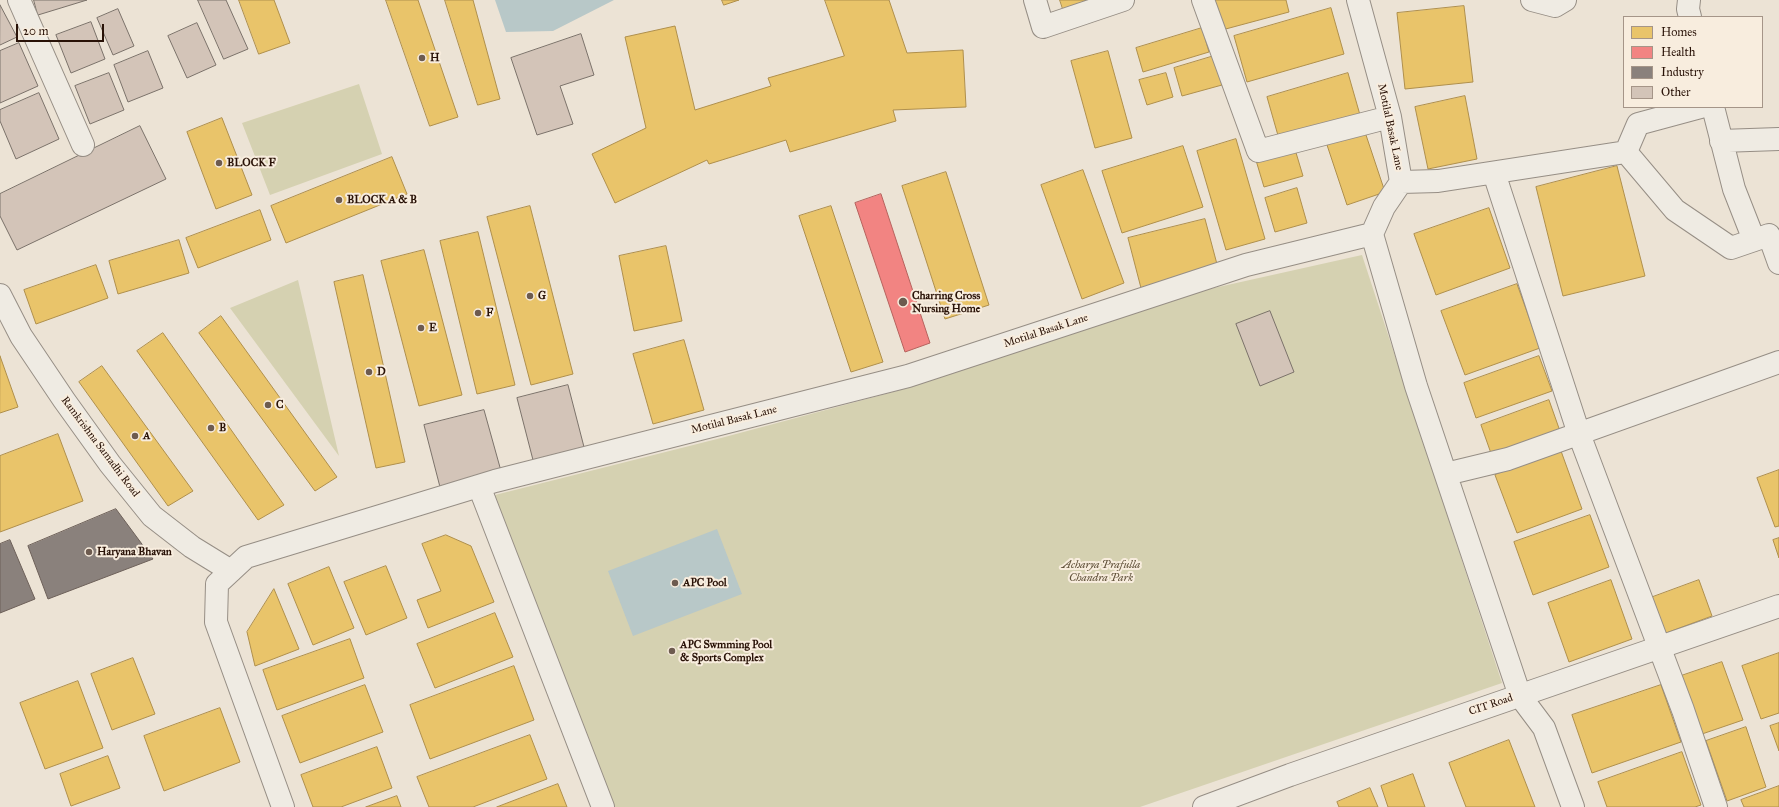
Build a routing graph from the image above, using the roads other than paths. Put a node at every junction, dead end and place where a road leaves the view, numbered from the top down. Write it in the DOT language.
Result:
graph roads {
  1 [pos="19,0"];
  2 [pos="1035,0"];
  3 [pos="1123,0"];
  4 [pos="1203,0"];
  5 [pos="1358,0"];
  6 [pos="1532,0"];
  7 [pos="1565,0"];
  8 [pos="1689,0"];
  9 [pos="1690,16"];
  10 [pos="1697,108"];
  11 [pos="1713,108"];
  12 [pos="1390,117"];
  13 [pos="1779,139"];
  14 [pos="1721,142"];
  15 [pos="83,145"];
  16 [pos="1626,152"];
  17 [pos="1494,173"];
  18 [pos="1401,182"];
  19 [pos="1372,234"];
  20 [pos="1754,240"];
  21 [pos="1779,263"];
  22 [pos="0,295"];
  23 [pos="1779,362"];
  24 [pos="1579,434"];
  25 [pos="1446,474"];
  26 [pos="479,486"];
  27 [pos="230,571"];
  28 [pos="1779,606"];
  29 [pos="1658,647"];
  30 [pos="1520,696"];
  31 [pos="1240,801"];
  32 [pos="283,807"];
  33 [pos="603,807"];
  34 [pos="1204,807"];
  35 [pos="1573,807"];
  36 [pos="1716,807"];
  1 -- 15 [label="street"];
  2 -- 3 [label="street"];
  4 -- 12 [label="street"];
  5 -- 12 [label="street, Motilal Basak Lane"];
  6 -- 7 [label="street"];
  8 -- 9 [label="street"];
  10 -- 16 [label="street"];
  11 -- 14 [label="street"];
  12 -- 18 [label="street, Motilal Basak Lane"];
  13 -- 14 [label="street"];
  14 -- 20 [label="street"];
  16 -- 17 [label="street"];
  16 -- 20 [label="street"];
  17 -- 18 [label="street"];
  17 -- 24 [label="street"];
  18 -- 19 [label="street, Motilal Basak Lane"];
  19 -- 25 [label="street"];
  19 -- 26 [label="street, Motilal Basak Lane"];
  20 -- 21 [label="street"];
  22 -- 27 [label="street, Ramkrishna Samadhi Road"];
  23 -- 24 [label="street"];
  24 -- 25 [label="street"];
  24 -- 29 [label="street"];
  25 -- 30 [label="street"];
  26 -- 27 [label="street, Motilal Basak Lane"];
  26 -- 33 [label="street"];
  27 -- 32 [label="street, Motilal Basak Lane"];
  28 -- 29 [label="street, CIT Road"];
  29 -- 30 [label="street, CIT Road"];
  29 -- 36 [label="street"];
  30 -- 31 [label="street, CIT Road"];
  30 -- 35 [label="street"];
  31 -- 34 [label="street, CIT Road"];
}
